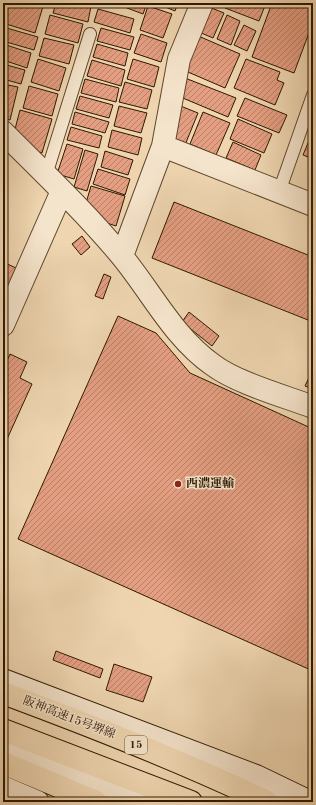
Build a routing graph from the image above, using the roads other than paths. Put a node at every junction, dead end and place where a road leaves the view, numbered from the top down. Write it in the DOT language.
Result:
graph roads {
  1 [pos="202,3"];
  2 [pos="90,34"];
  3 [pos="313,95"];
  4 [pos="3,132"];
  5 [pos="163,146"];
  6 [pos="46,175"];
  7 [pos="62,192"];
  8 [pos="279,192"];
  9 [pos="313,205"];
  10 [pos="122,256"];
  11 [pos="3,326"];
  12 [pos="313,407"];
  13 [pos="3,680"];
  14 [pos="3,693"];
  15 [pos="3,730"];
  16 [pos="3,749"];
  17 [pos="3,763"];
  18 [pos="3,787"];
  19 [pos="38,802"];
  20 [pos="96,802"];
  21 [pos="145,802"];
  22 [pos="191,802"];
  23 [pos="267,802"];
  24 [pos="310,802"];
  1 -- 5 [label="street"];
  2 -- 6 [label="lane"];
  3 -- 8 [label="lane"];
  4 -- 6 [label="street"];
  5 -- 8 [label="street"];
  5 -- 10 [label="street"];
  6 -- 7 [label="street"];
  7 -- 10 [label="street"];
  7 -- 11 [label="street"];
  8 -- 9 [label="street"];
  10 -- 12 [label="street"];
  13 -- 24 [label="street"];
  14 -- 23 [label="highway, 阪神高速15号堺線 / 15"];
  15 -- 22 [label="highway"];
  16 -- 21 [label="street"];
  17 -- 20 [label="highway"];
  18 -- 19 [label="street"];
}
